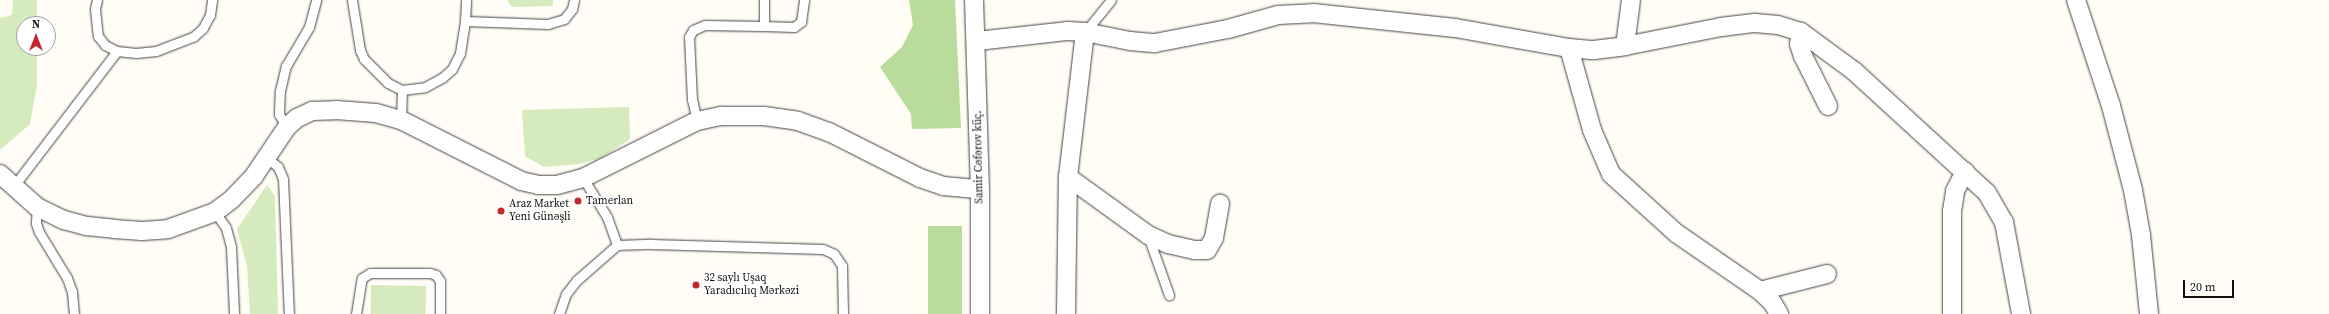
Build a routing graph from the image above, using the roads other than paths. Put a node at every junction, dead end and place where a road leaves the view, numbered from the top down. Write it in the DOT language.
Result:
graph roads {
  1 [pos="97,0"];
  2 [pos="212,0"];
  3 [pos="316,0"];
  4 [pos="352,0"];
  5 [pos="466,0"];
  6 [pos="574,0"];
  7 [pos="764,0"];
  8 [pos="804,0"];
  9 [pos="974,0"];
  10 [pos="1112,0"];
  11 [pos="1631,0"];
  12 [pos="2076,0"];
  13 [pos="465,21"];
  14 [pos="764,26"];
  15 [pos="1085,32"];
  16 [pos="1801,32"];
  17 [pos="977,41"];
  18 [pos="1624,46"];
  19 [pos="1569,48"];
  20 [pos="117,51"];
  21 [pos="402,90"];
  22 [pos="1828,106"];
  23 [pos="401,120"];
  24 [pos="697,121"];
  25 [pos="287,127"];
  26 [pos="267,158"];
  27 [pos="1965,171"];
  28 [pos="0,174"];
  29 [pos="1068,177"];
  30 [pos="583,178"];
  31 [pos="13,187"];
  32 [pos="980,189"];
  33 [pos="1220,204"];
  34 [pos="37,207"];
  35 [pos="215,212"];
  36 [pos="1148,235"];
  37 [pos="617,245"];
  38 [pos="1827,274"];
  39 [pos="1760,291"];
  40 [pos="1169,295"];
  41 [pos="74,314"];
  42 [pos="234,314"];
  43 [pos="289,314"];
  44 [pos="356,314"];
  45 [pos="440,314"];
  46 [pos="559,314"];
  47 [pos="843,314"];
  48 [pos="980,314"];
  49 [pos="1066,314"];
  50 [pos="1779,314"];
  51 [pos="1952,314"];
  52 [pos="2021,314"];
  53 [pos="2149,314"];
  1 -- 20 [label="lane"];
  2 -- 20 [label="lane"];
  3 -- 25 [label="lane"];
  4 -- 21 [label="lane"];
  5 -- 13 [label="lane"];
  6 -- 13 [label="lane"];
  7 -- 14 [label="lane"];
  8 -- 14 [label="lane"];
  9 -- 17 [label="street, Samir Cəfərov küç."];
  10 -- 15 [label="lane"];
  11 -- 18 [label="street"];
  12 -- 53 [label="street"];
  13 -- 21 [label="lane"];
  14 -- 24 [label="lane"];
  15 -- 17 [label="street"];
  15 -- 19 [label="street"];
  15 -- 29 [label="street"];
  16 -- 18 [label="street"];
  16 -- 22 [label="street"];
  16 -- 27 [label="street"];
  17 -- 32 [label="street, Samir Cəfərov küç."];
  18 -- 19 [label="street"];
  19 -- 39 [label="street"];
  20 -- 31 [label="lane"];
  21 -- 23 [label="lane"];
  23 -- 25 [label="street"];
  23 -- 30 [label="street"];
  24 -- 30 [label="street"];
  24 -- 32 [label="street"];
  25 -- 26 [label="street"];
  26 -- 35 [label="street"];
  26 -- 43 [label="lane"];
  27 -- 51 [label="street"];
  27 -- 52 [label="street"];
  28 -- 31 [label="street"];
  29 -- 36 [label="street"];
  29 -- 49 [label="street"];
  30 -- 37 [label="lane"];
  31 -- 34 [label="street"];
  32 -- 48 [label="street, Samir Cəfərov küç."];
  33 -- 36 [label="street"];
  34 -- 35 [label="street"];
  34 -- 41 [label="lane"];
  35 -- 42 [label="lane"];
  36 -- 40 [label="lane"];
  37 -- 46 [label="lane"];
  37 -- 47 [label="lane"];
  38 -- 39 [label="street"];
  39 -- 50 [label="street"];
  44 -- 45 [label="lane"];
}
